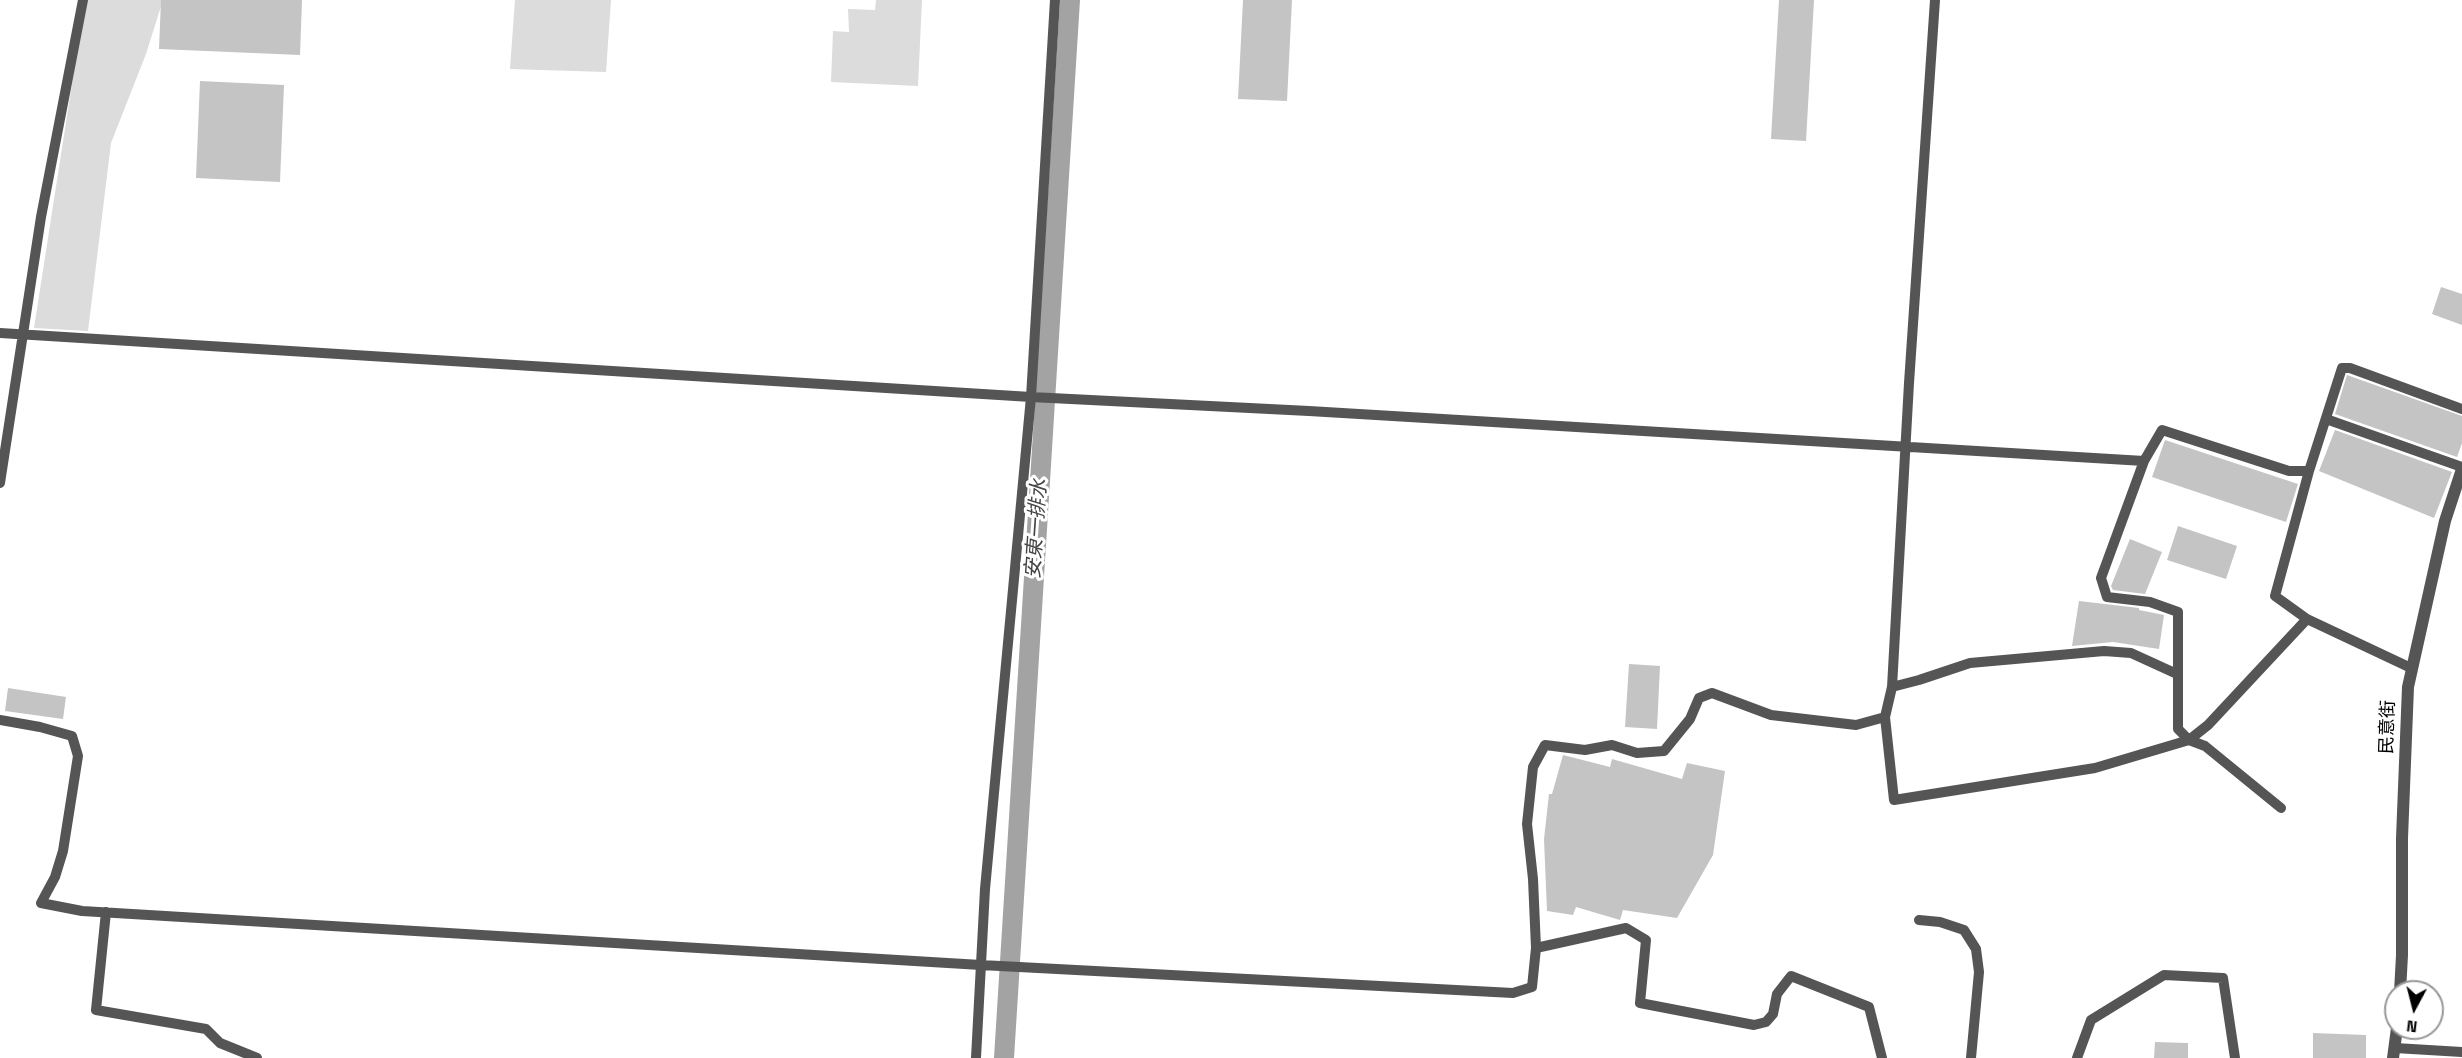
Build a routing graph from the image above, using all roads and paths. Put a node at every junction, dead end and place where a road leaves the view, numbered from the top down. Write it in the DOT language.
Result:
graph roads {
  1 [pos="83,0"];
  2 [pos="1055,0"];
  3 [pos="1935,0"];
  4 [pos="0,333"];
  5 [pos="22,334"];
  6 [pos="1031,397"];
  7 [pos="2462,409"];
  8 [pos="2326,419"];
  9 [pos="1907,448"];
  10 [pos="2144,462"];
  11 [pos="2462,468"];
  12 [pos="2309,471"];
  13 [pos="0,483"];
  14 [pos="2307,620"];
  15 [pos="2411,668"];
  16 [pos="2177,674"];
  17 [pos="1892,687"];
  18 [pos="1885,717"];
  19 [pos="0,720"];
  20 [pos="2189,740"];
  21 [pos="2281,808"];
  22 [pos="106,912"];
  23 [pos="1919,920"];
  24 [pos="1536,948"];
  25 [pos="981,965"];
  26 [pos="2401,980"];
  27 [pos="2462,1052"];
  28 [pos="2394,1053"];
  29 [pos="257,1058"];
  30 [pos="976,1058"];
  31 [pos="1882,1058"];
  32 [pos="1971,1058"];
  33 [pos="2077,1058"];
  34 [pos="2235,1058"];
  1 -- 5 [label="lane"];
  2 -- 6 [label="lane"];
  3 -- 9 [label="lane"];
  4 -- 5 [label="lane"];
  5 -- 6 [label="lane"];
  5 -- 13 [label="lane"];
  6 -- 9 [label="lane"];
  6 -- 25 [label="lane"];
  7 -- 8 [label="lane"];
  8 -- 11 [label="lane"];
  8 -- 12 [label="lane"];
  9 -- 10 [label="lane"];
  9 -- 17 [label="lane"];
  10 -- 12 [label="lane"];
  10 -- 16 [label="lane"];
  11 -- 15 [label="street, 民意街"];
  12 -- 14 [label="lane"];
  14 -- 15 [label="lane"];
  14 -- 20 [label="lane"];
  15 -- 26 [label="street, 民意街"];
  16 -- 17 [label="lane"];
  16 -- 20 [label="lane"];
  17 -- 18 [label="lane"];
  18 -- 20 [label="lane"];
  18 -- 24 [label="lane"];
  19 -- 22 [label="lane"];
  20 -- 21 [label="lane"];
  22 -- 25 [label="lane"];
  22 -- 29 [label="lane"];
  23 -- 32 [label="lane"];
  24 -- 25 [label="lane"];
  24 -- 31 [label="lane"];
  25 -- 30 [label="lane"];
  27 -- 28 [label="lane"];
  33 -- 34 [label="lane"];
}
